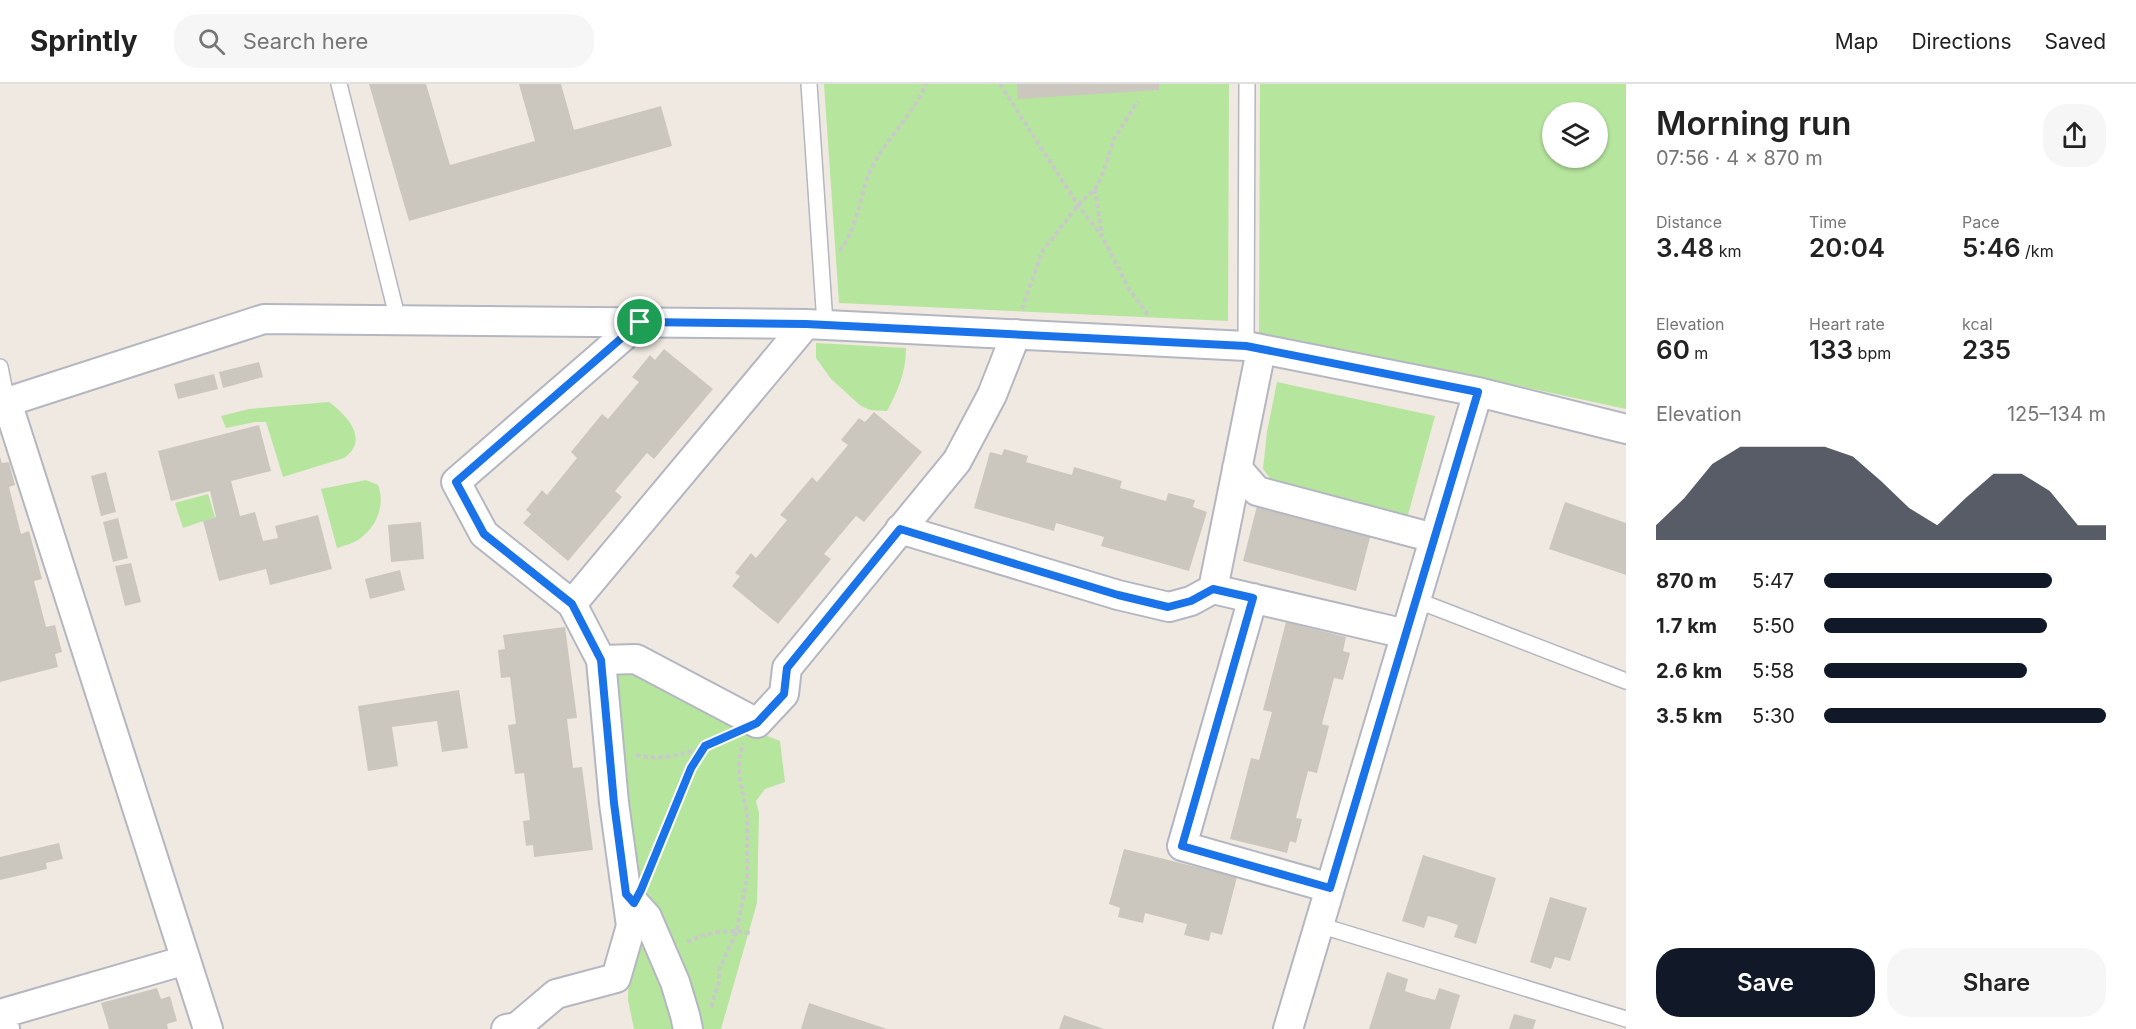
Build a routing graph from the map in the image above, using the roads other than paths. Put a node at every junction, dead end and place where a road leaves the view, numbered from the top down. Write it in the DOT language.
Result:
graph roads {
  1 [pos="339,84"];
  2 [pos="809,84"];
  3 [pos="1247,84"];
  4 [pos="398,320"];
  5 [pos="640,322"];
  6 [pos="816,324"];
  7 [pos="1016,334"];
  8 [pos="1253,348"];
  9 [pos="0,367"];
  10 [pos="1478,392"];
  11 [pos="4,402"];
  12 [pos="1626,429"];
  13 [pos="1237,468"];
  14 [pos="900,529"];
  15 [pos="1434,538"];
  16 [pos="1213,589"];
  17 [pos="1253,598"];
  18 [pos="1416,600"];
  19 [pos="572,604"];
  20 [pos="1406,634"];
  21 [pos="601,660"];
  22 [pos="1626,681"];
  23 [pos="1330,888"];
  24 [pos="630,898"];
  25 [pos="1319,925"];
  26 [pos="186,960"];
  27 [pos="1626,1019"];
  28 [pos="5,1029"];
  29 [pos="208,1029"];
  30 [pos="506,1029"];
  31 [pos="688,1029"];
  32 [pos="1288,1029"];
  1 -- 4 [label="lane"];
  2 -- 6 [label="lane"];
  3 -- 8 [label="lane"];
  4 -- 5 [label="street"];
  4 -- 11 [label="street"];
  5 -- 6 [label="street"];
  5 -- 19 [label="street"];
  6 -- 7 [label="street"];
  6 -- 19 [label="street"];
  7 -- 8 [label="street"];
  7 -- 14 [label="street"];
  8 -- 10 [label="street"];
  8 -- 13 [label="street"];
  9 -- 11 [label="lane"];
  10 -- 12 [label="street"];
  10 -- 15 [label="street"];
  11 -- 26 [label="street"];
  13 -- 15 [label="street"];
  13 -- 16 [label="street"];
  14 -- 16 [label="street"];
  14 -- 21 [label="street"];
  15 -- 18 [label="street"];
  16 -- 17 [label="street"];
  17 -- 20 [label="street"];
  17 -- 23 [label="street"];
  18 -- 20 [label="street"];
  18 -- 22 [label="lane"];
  19 -- 21 [label="street"];
  20 -- 23 [label="street"];
  21 -- 24 [label="street"];
  23 -- 25 [label="street"];
  24 -- 30 [label="street"];
  24 -- 31 [label="street"];
  25 -- 27 [label="lane"];
  25 -- 32 [label="street"];
  26 -- 28 [label="street"];
  26 -- 29 [label="street"];
}
